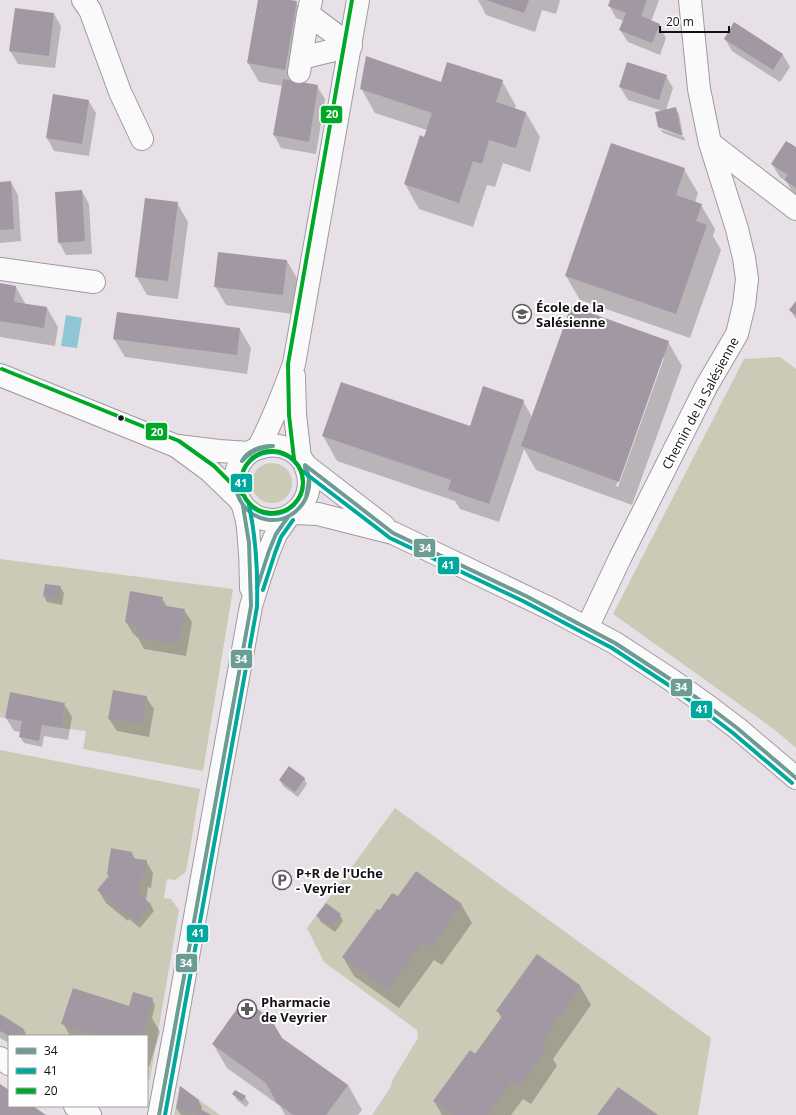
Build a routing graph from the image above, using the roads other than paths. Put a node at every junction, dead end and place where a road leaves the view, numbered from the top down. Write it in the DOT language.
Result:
graph roads {
  1 [pos="83,0"];
  2 [pos="358,0"];
  3 [pos="690,0"];
  4 [pos="310,7"];
  5 [pos="350,46"];
  6 [pos="142,139"];
  7 [pos="710,143"];
  8 [pos="796,209"];
  9 [pos="0,269"];
  10 [pos="94,282"];
  11 [pos="294,364"];
  12 [pos="0,374"];
  13 [pos="176,446"];
  14 [pos="253,450"];
  15 [pos="303,462"];
  16 [pos="241,502"];
  17 [pos="291,515"];
  18 [pos="393,533"];
  19 [pos="252,606"];
  20 [pos="587,628"];
  21 [pos="796,778"];
  22 [pos="77,1107"];
  23 [pos="90,1115"];
  24 [pos="159,1115"];
  1 -- 6 [label="street"];
  2 -- 5 [label="street"];
  3 -- 7 [label="street, Chemin de la Salésienne"];
  4 -- 5 [label="street"];
  4 -- 5 [label="street"];
  5 -- 11 [label="street"];
  7 -- 8 [label="street"];
  7 -- 20 [label="street, Chemin de la Salésienne"];
  9 -- 10 [label="street"];
  11 -- 14 [label="street"];
  11 -- 15 [label="street"];
  12 -- 13 [label="street"];
  13 -- 14 [label="street"];
  13 -- 16 [label="street"];
  14 -- 15 [label="street"];
  14 -- 16 [label="street"];
  15 -- 17 [label="street"];
  15 -- 18 [label="street"];
  16 -- 17 [label="street"];
  16 -- 19 [label="street"];
  17 -- 18 [label="street"];
  17 -- 19 [label="street"];
  18 -- 20 [label="street"];
  19 -- 24 [label="street"];
  20 -- 21 [label="street"];
  22 -- 23 [label="street"];
}
